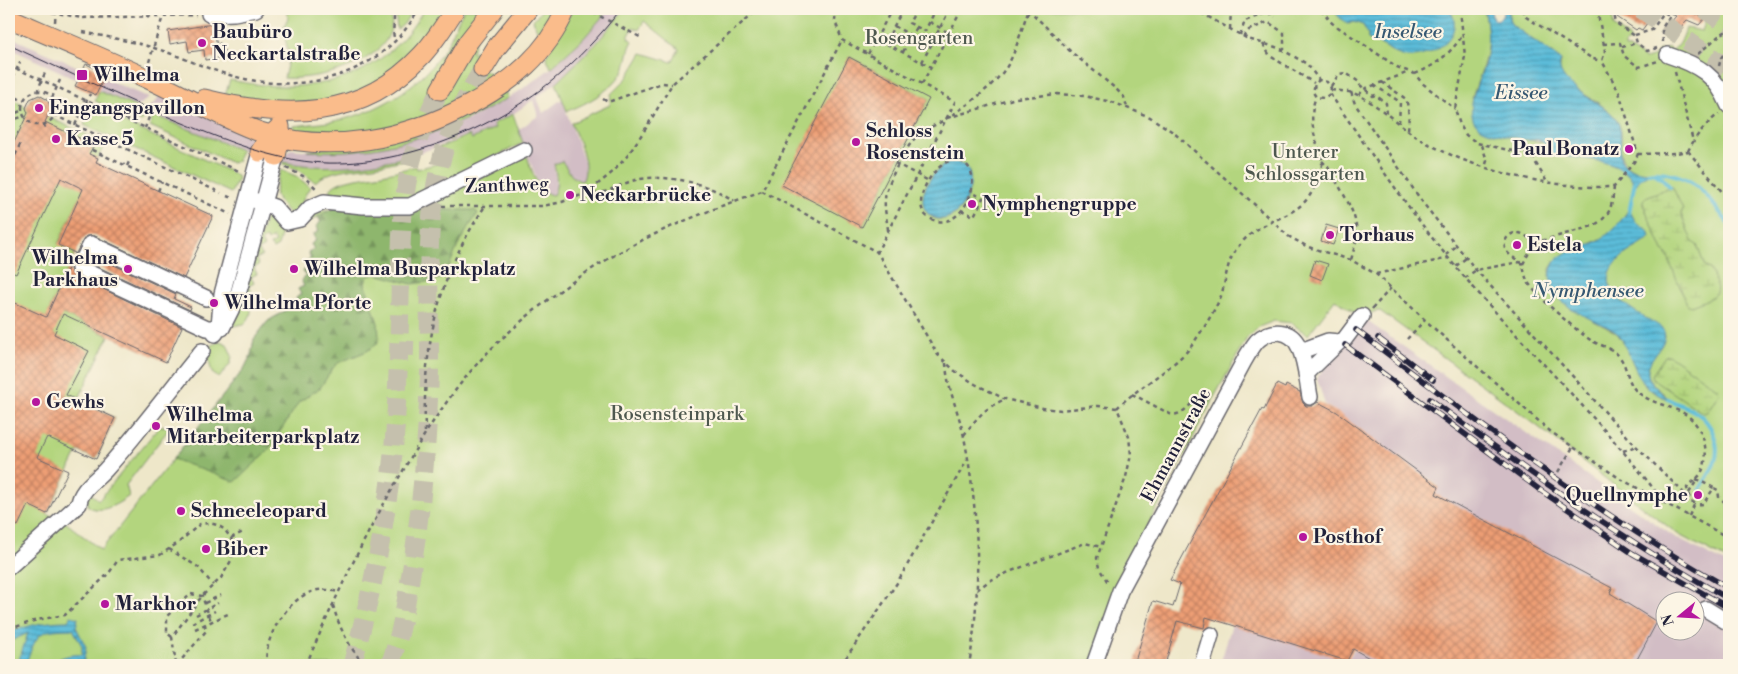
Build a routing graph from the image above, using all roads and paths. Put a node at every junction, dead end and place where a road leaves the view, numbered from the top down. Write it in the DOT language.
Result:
graph roads {
  1 [pos="36,9"];
  2 [pos="56,9"];
  3 [pos="138,9"];
  4 [pos="256,9"];
  5 [pos="393,9"];
  6 [pos="419,9"];
  7 [pos="494,9"];
  8 [pos="528,9"];
  9 [pos="566,9"];
  10 [pos="586,9"];
  11 [pos="758,9"];
  12 [pos="836,9"];
  13 [pos="892,9"];
  14 [pos="904,9"];
  15 [pos="917,9"];
  16 [pos="927,9"];
  17 [pos="949,9"];
  18 [pos="962,9"];
  19 [pos="1029,9"];
  20 [pos="1194,9"];
  21 [pos="1231,9"];
  22 [pos="1253,9"];
  23 [pos="1321,9"];
  24 [pos="1460,9"];
  25 [pos="1523,9"];
  26 [pos="1597,9"];
  27 [pos="1614,9"];
  28 [pos="1674,9"];
  29 [pos="56,14"];
  30 [pos="209,14"];
  31 [pos="914,14"];
  32 [pos="451,15"];
  33 [pos="163,16"];
  34 [pos="1670,16"];
  35 [pos="138,17"];
  36 [pos="1256,17"];
  37 [pos="1275,17"];
  38 [pos="9,18"];
  39 [pos="930,22"];
  40 [pos="54,25"];
  41 [pos="894,26"];
  42 [pos="917,27"];
  43 [pos="940,27"];
  44 [pos="9,29"];
  45 [pos="1230,29"];
  46 [pos="74,30"];
  47 [pos="1729,30"];
  48 [pos="949,33"];
  49 [pos="215,36"];
  50 [pos="912,36"];
  51 [pos="1241,36"];
  52 [pos="1462,36"];
  53 [pos="1635,36"];
  54 [pos="642,38"];
  55 [pos="876,38"];
  56 [pos="842,40"];
  57 [pos="395,41"];
  58 [pos="885,43"];
  59 [pos="1637,43"];
  60 [pos="1263,44"];
  61 [pos="1603,44"];
  62 [pos="930,46"];
  63 [pos="1729,46"];
  64 [pos="1622,47"];
  65 [pos="154,48"];
  66 [pos="1284,50"];
  67 [pos="224,52"];
  68 [pos="904,52"];
  69 [pos="1726,52"];
  70 [pos="867,54"];
  71 [pos="1668,55"];
  72 [pos="1602,61"];
  73 [pos="20,62"];
  74 [pos="922,62"];
  75 [pos="1687,62"];
  76 [pos="1729,62"];
  77 [pos="9,65"];
  78 [pos="931,67"];
  79 [pos="17,68"];
  80 [pos="147,69"];
  81 [pos="483,69"];
  82 [pos="1409,72"];
  83 [pos="45,73"];
  84 [pos="1415,74"];
  85 [pos="42,80"];
  86 [pos="60,80"];
  87 [pos="1320,80"];
  88 [pos="1382,82"];
  89 [pos="1716,82"];
  90 [pos="672,84"];
  91 [pos="922,84"];
  92 [pos="1315,84"];
  93 [pos="9,85"];
  94 [pos="1374,85"];
  95 [pos="162,86"];
  96 [pos="57,87"];
  97 [pos="1331,88"];
  98 [pos="1364,89"];
  99 [pos="440,90"];
  100 [pos="37,92"];
  101 [pos="1352,92"];
  102 [pos="9,94"];
  103 [pos="90,94"];
  104 [pos="1330,94"];
  105 [pos="1359,95"];
  106 [pos="1316,97"];
  107 [pos="52,98"];
  108 [pos="603,99"];
  109 [pos="24,101"];
  110 [pos="86,101"];
  111 [pos="1127,107"];
  112 [pos="261,109"];
  113 [pos="1407,109"];
  114 [pos="1455,109"];
  115 [pos="1725,109"];
  116 [pos="22,110"];
  117 [pos="139,110"];
  118 [pos="1400,112"];
  119 [pos="54,115"];
  120 [pos="1386,115"];
  121 [pos="24,116"];
  122 [pos="9,118"];
  123 [pos="947,118"];
  124 [pos="44,124"];
  125 [pos="1399,124"];
  126 [pos="75,125"];
  127 [pos="145,128"];
  128 [pos="48,130"];
  129 [pos="1408,130"];
  130 [pos="9,132"];
  131 [pos="18,133"];
  132 [pos="1693,141"];
  133 [pos="21,142"];
  134 [pos="1482,145"];
  135 [pos="275,146"];
  136 [pos="92,150"];
  137 [pos="524,150"];
  138 [pos="1688,151"];
  139 [pos="1638,154"];
  140 [pos="130,160"];
  141 [pos="1322,161"];
  142 [pos="897,164"];
  143 [pos="127,166"];
  144 [pos="1485,167"];
  145 [pos="9,170"];
  146 [pos="244,173"];
  147 [pos="917,175"];
  148 [pos="927,180"];
  149 [pos="162,182"];
  150 [pos="1547,182"];
  151 [pos="1614,187"];
  152 [pos="318,190"];
  153 [pos="158,191"];
  154 [pos="762,191"];
  155 [pos="971,192"];
  156 [pos="221,193"];
  157 [pos="587,193"];
  158 [pos="570,195"];
  159 [pos="227,196"];
  160 [pos="241,199"];
  161 [pos="572,199"];
  162 [pos="1729,200"];
  163 [pos="734,201"];
  164 [pos="263,203"];
  165 [pos="438,206"];
  166 [pos="485,206"];
  167 [pos="961,210"];
  168 [pos="230,214"];
  169 [pos="1271,221"];
  170 [pos="888,231"];
  171 [pos="1534,243"];
  172 [pos="1456,246"];
  173 [pos="877,252"];
  174 [pos="1446,254"];
  175 [pos="1449,258"];
  176 [pos="1466,258"];
  177 [pos="1351,260"];
  178 [pos="1522,263"];
  179 [pos="1456,266"];
  180 [pos="1476,270"];
  181 [pos="1376,274"];
  182 [pos="1465,278"];
  183 [pos="1391,288"];
  184 [pos="206,298"];
  185 [pos="1362,316"];
  186 [pos="1425,320"];
  187 [pos="221,331"];
  188 [pos="1407,339"];
  189 [pos="1339,342"];
  190 [pos="202,351"];
  191 [pos="1301,351"];
  192 [pos="946,363"];
  193 [pos="1306,374"];
  194 [pos="1132,394"];
  195 [pos="1310,397"];
  196 [pos="1005,399"];
  197 [pos="1220,406"];
  198 [pos="1117,408"];
  199 [pos="425,434"];
  200 [pos="964,436"];
  201 [pos="1636,446"];
  202 [pos="1573,447"];
  203 [pos="1623,452"];
  204 [pos="967,459"];
  205 [pos="1558,472"];
  206 [pos="1696,479"];
  207 [pos="1714,488"];
  208 [pos="1689,496"];
  209 [pos="1664,502"];
  210 [pos="1695,503"];
  211 [pos="1729,506"];
  212 [pos="1689,516"];
  213 [pos="245,531"];
  214 [pos="231,538"];
  215 [pos="1729,538"];
  216 [pos="1102,547"];
  217 [pos="170,549"];
  218 [pos="9,568"];
  219 [pos="213,585"];
  220 [pos="977,590"];
  221 [pos="1120,591"];
  222 [pos="338,592"];
  223 [pos="221,595"];
  224 [pos="202,596"];
  225 [pos="205,603"];
  226 [pos="218,603"];
  227 [pos="332,604"];
  228 [pos="207,609"];
  229 [pos="1706,609"];
  230 [pos="215,611"];
  231 [pos="230,613"];
  232 [pos="209,614"];
  233 [pos="196,615"];
  234 [pos="212,621"];
  235 [pos="192,623"];
  236 [pos="1729,623"];
  237 [pos="204,624"];
  238 [pos="9,629"];
  239 [pos="195,629"];
  240 [pos="1211,635"];
  241 [pos="172,637"];
  242 [pos="177,665"];
  243 [pos="267,665"];
  244 [pos="306,665"];
  245 [pos="364,665"];
  246 [pos="841,665"];
  247 [pos="969,665"];
  248 [pos="1094,665"];
  249 [pos="1202,665"];
  1 -- 29 [label="path"];
  2 -- 29 [label="path"];
  3 -- 35 [label="path"];
  4 -- 30 [label="lane"];
  5 -- 57 [label="path"];
  6 -- 57 [label="path"];
  7 -- 99 [label="main road"];
  8 -- 81 [label="main road"];
  9 -- 135 [label="main road"];
  10 -- 54 [label="path, bridge"];
  11 -- 90 [label="path, Zanthweg"];
  12 -- 56 [label="path"];
  13 -- 55 [label="path"];
  14 -- 31 [label="path"];
  14 -- 41 [label="path"];
  15 -- 31 [label="path"];
  16 -- 39 [label="path"];
  17 -- 43 [label="path"];
  18 -- 48 [label="path"];
  19 -- 111 [label="path"];
  19 -- 123 [label="path"];
  20 -- 45 [label="path"];
  21 -- 45 [label="path"];
  22 -- 36 [label="path"];
  23 -- 82 [label="path"];
  24 -- 52 [label="path"];
  25 -- 72 [label="path"];
  26 -- 61 [label="path"];
  27 -- 53 [label="path"];
  28 -- 34 [label="path"];
  29 -- 35 [label="path"];
  29 -- 40 [label="path"];
  30 -- 33 [label="path"];
  31 -- 42 [label="path"];
  32 -- 112 [label="main road"];
  32 -- 135 [label="main road"];
  33 -- 35 [label="path"];
  33 -- 65 [label="path"];
  34 -- 53 [label="path"];
  34 -- 59 [label="path"];
  36 -- 37 [label="path"];
  36 -- 51 [label="path"];
  38 -- 40 [label="main road"];
  39 -- 42 [label="path"];
  39 -- 43 [label="path"];
  40 -- 44 [label="main road"];
  40 -- 95 [label="main road"];
  41 -- 50 [label="path"];
  41 -- 58 [label="path"];
  42 -- 50 [label="path"];
  43 -- 48 [label="path"];
  43 -- 62 [label="path"];
  45 -- 51 [label="path"];
  46 -- 65 [label="path"];
  47 -- 75 [label="path"];
  48 -- 78 [label="path"];
  49 -- 67 [label="path"];
  50 -- 62 [label="path"];
  50 -- 68 [label="path"];
  51 -- 60 [label="path"];
  51 -- 66 [label="path"];
  52 -- 84 [label="path"];
  52 -- 114 [label="path"];
  53 -- 59 [label="path"];
  55 -- 58 [label="path"];
  55 -- 70 [label="path"];
  56 -- 70 [label="path"];
  56 -- 154 [label="path"];
  57 -- 65 [label="path"];
  58 -- 68 [label="path"];
  59 -- 64 [label="path"];
  60 -- 66 [label="path"];
  60 -- 92 [label="path"];
  61 -- 64 [label="path"];
  61 -- 72 [label="path"];
  62 -- 74 [label="path"];
  63 -- 69 [label="path"];
  64 -- 71 [label="path"];
  65 -- 80 [label="path"];
  66 -- 87 [label="path"];
  68 -- 74 [label="path"];
  69 -- 76 [label="path"];
  69 -- 89 [label="path"];
  70 -- 91 [label="path"];
  71 -- 75 [label="lane"];
  71 -- 132 [label="path"];
  72 -- 139 [label="path"];
  73 -- 79 [label="path"];
  74 -- 78 [label="path"];
  75 -- 89 [label="lane"];
  77 -- 79 [label="path"];
  78 -- 91 [label="path"];
  79 -- 85 [label="path"];
  79 -- 93 [label="path"];
  82 -- 84 [label="path"];
  82 -- 88 [label="path"];
  83 -- 85 [label="path"];
  84 -- 114 [label="path"];
  85 -- 96 [label="path"];
  85 -- 100 [label="path"];
  86 -- 96 [label="path"];
  87 -- 92 [label="path"];
  87 -- 97 [label="path"];
  88 -- 94 [label="path"];
  88 -- 113 [label="path"];
  89 -- 115 [label="lane"];
  90 -- 108 [label="path"];
  90 -- 157 [label="path, Zanthweg"];
  91 -- 123 [label="path"];
  92 -- 106 [label="path"];
  94 -- 98 [label="path"];
  94 -- 118 [label="path"];
  95 -- 112 [label="main road"];
  95 -- 135 [label="main road"];
  96 -- 107 [label="path"];
  96 -- 110 [label="path"];
  97 -- 98 [label="path"];
  97 -- 101 [label="path"];
  97 -- 104 [label="path"];
  98 -- 105 [label="path"];
  98 -- 120 [label="path"];
  100 -- 107 [label="path"];
  100 -- 109 [label="path"];
  101 -- 105 [label="path"];
  101 -- 172 [label="path"];
  102 -- 109 [label="path"];
  103 -- 110 [label="path"];
  104 -- 106 [label="path"];
  104 -- 174 [label="path"];
  105 -- 120 [label="path"];
  106 -- 141 [label="path"];
  107 -- 119 [label="path"];
  109 -- 116 [label="path"];
  110 -- 126 [label="path"];
  110 -- 127 [label="path"];
  111 -- 123 [label="path"];
  111 -- 169 [label="path"];
  112 -- 135 [label="main road"];
  113 -- 118 [label="path"];
  113 -- 129 [label="path"];
  114 -- 134 [label="path"];
  115 -- 132 [label="path"];
  116 -- 121 [label="path"];
  116 -- 122 [label="path"];
  117 -- 127 [label="path"];
  118 -- 125 [label="path"];
  119 -- 124 [label="path"];
  119 -- 126 [label="path"];
  120 -- 125 [label="path"];
  121 -- 122 [label="path"];
  121 -- 124 [label="path"];
  123 -- 142 [label="path"];
  123 -- 147 [label="path"];
  124 -- 128 [label="path"];
  125 -- 129 [label="path"];
  126 -- 156 [label="path"];
  127 -- 146 [label="path"];
  129 -- 144 [label="path"];
  130 -- 131 [label="path"];
  132 -- 138 [label="path"];
  133 -- 145 [label="path"];
  134 -- 144 [label="path"];
  134 -- 150 [label="path"];
  135 -- 152 [label="path"];
  135 -- 160 [label="lane"];
  135 -- 164 [label="lane"];
  136 -- 143 [label="path"];
  137 -- 164 [label="lane"];
  138 -- 139 [label="path"];
  138 -- 162 [label="path"];
  139 -- 151 [label="path"];
  140 -- 143 [label="path"];
  141 -- 169 [label="path"];
  141 -- 177 [label="path"];
  142 -- 147 [label="path"];
  142 -- 170 [label="path"];
  143 -- 149 [label="path"];
  144 -- 150 [label="path"];
  147 -- 148 [label="path"];
  147 -- 170 [label="path"];
  148 -- 155 [label="path"];
  148 -- 167 [label="path"];
  149 -- 153 [label="path"];
  149 -- 168 [label="path"];
  150 -- 151 [label="path"];
  151 -- 171 [label="path"];
  154 -- 163 [label="path"];
  154 -- 173 [label="path"];
  155 -- 167 [label="path"];
  155 -- 167 [label="path"];
  157 -- 161 [label="path, Zanthweg"];
  157 -- 163 [label="path"];
  158 -- 161 [label="path"];
  159 -- 160 [label="path"];
  160 -- 164 [label="lane"];
  160 -- 187 [label="lane"];
  161 -- 166 [label="path, Zanthweg"];
  163 -- 199 [label="path"];
  164 -- 187 [label="lane"];
  165 -- 166 [label="path, Zanthweg"];
  166 -- 199 [label="path"];
  169 -- 177 [label="path"];
  169 -- 194 [label="path"];
  170 -- 173 [label="path"];
  171 -- 178 [label="path"];
  171 -- 178 [label="path"];
  172 -- 174 [label="path"];
  172 -- 176 [label="path"];
  173 -- 192 [label="path"];
  174 -- 175 [label="path"];
  175 -- 179 [label="path"];
  175 -- 181 [label="path"];
  176 -- 179 [label="path"];
  176 -- 180 [label="path"];
  177 -- 181 [label="path"];
  178 -- 180 [label="path"];
  178 -- 206 [label="path"];
  179 -- 182 [label="path"];
  180 -- 182 [label="path"];
  180 -- 201 [label="path"];
  181 -- 183 [label="path"];
  182 -- 203 [label="path"];
  183 -- 185 [label="path"];
  183 -- 186 [label="path"];
  184 -- 187 [label="lane"];
  185 -- 189 [label="lane"];
  186 -- 188 [label="path"];
  186 -- 202 [label="path"];
  189 -- 191 [label="lane"];
  189 -- 193 [label="lane"];
  190 -- 218 [label="lane"];
  191 -- 193 [label="lane, Ehmannstraße"];
  191 -- 197 [label="lane, Ehmannstraße"];
  192 -- 196 [label="path"];
  192 -- 200 [label="path"];
  193 -- 195 [label="lane, Ehmannstraße"];
  194 -- 197 [label="path"];
  194 -- 198 [label="path"];
  196 -- 198 [label="path"];
  196 -- 200 [label="path"];
  197 -- 221 [label="lane, Ehmannstraße"];
  198 -- 216 [label="path"];
  199 -- 222 [label="path"];
  200 -- 204 [label="path"];
  201 -- 203 [label="path"];
  201 -- 208 [label="path"];
  202 -- 205 [label="path"];
  202 -- 209 [label="path"];
  203 -- 209 [label="path"];
  204 -- 220 [label="path"];
  204 -- 246 [label="path"];
  206 -- 207 [label="path"];
  206 -- 208 [label="path"];
  207 -- 210 [label="path"];
  207 -- 211 [label="path"];
  208 -- 210 [label="path"];
  209 -- 212 [label="path"];
  210 -- 212 [label="path"];
  212 -- 215 [label="path"];
  213 -- 214 [label="path"];
  214 -- 217 [label="path"];
  214 -- 219 [label="path"];
  216 -- 220 [label="path"];
  216 -- 221 [label="path"];
  217 -- 219 [label="path"];
  217 -- 238 [label="path"];
  219 -- 224 [label="path"];
  220 -- 247 [label="path"];
  221 -- 248 [label="lane, Ehmannstraße"];
  222 -- 227 [label="path"];
  222 -- 243 [label="path"];
  223 -- 225 [label="path"];
  224 -- 225 [label="path"];
  224 -- 241 [label="path"];
  224 -- 241 [label="path"];
  225 -- 228 [label="path"];
  226 -- 228 [label="path"];
  227 -- 244 [label="path"];
  227 -- 245 [label="path"];
  228 -- 232 [label="path"];
  228 -- 233 [label="path"];
  229 -- 236 [label="lane"];
  230 -- 232 [label="path"];
  231 -- 234 [label="path"];
  232 -- 234 [label="path"];
  232 -- 235 [label="path"];
  234 -- 237 [label="path"];
  237 -- 239 [label="path"];
  237 -- 242 [label="path"];
  240 -- 249 [label="lane"];
  241 -- 242 [label="path"];
}
